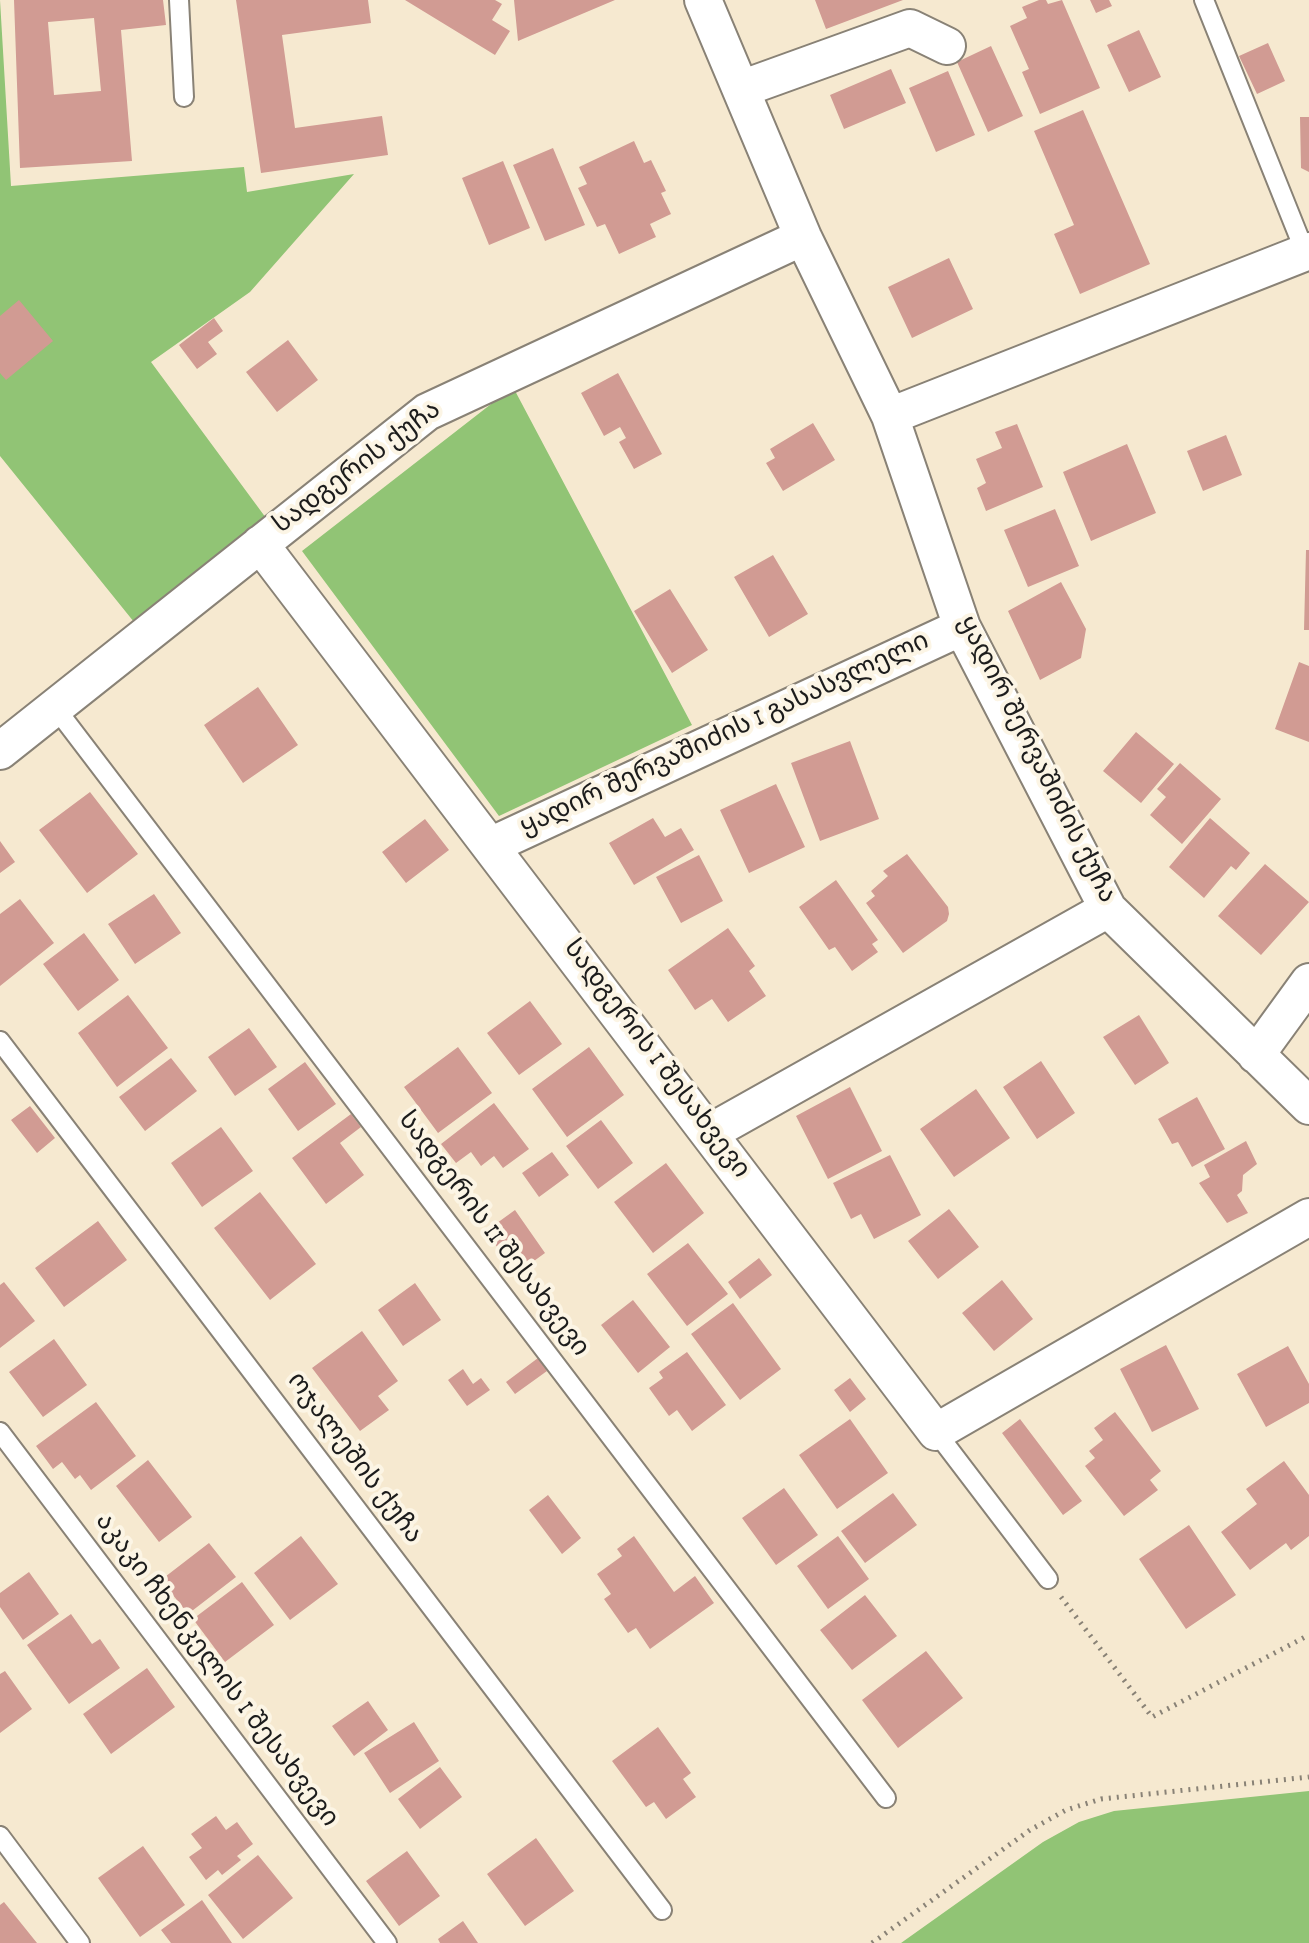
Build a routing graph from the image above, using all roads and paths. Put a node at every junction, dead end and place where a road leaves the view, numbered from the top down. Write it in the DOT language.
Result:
graph roads {
  1 [pos="179,0"];
  2 [pos="703,0"];
  3 [pos="1204,0"];
  4 [pos="947,46"];
  5 [pos="741,89"];
  6 [pos="184,97"];
  7 [pos="803,237"];
  8 [pos="1308,255"];
  9 [pos="890,416"];
  10 [pos="260,544"];
  11 [pos="962,627"];
  12 [pos="54,706"];
  13 [pos="0,751"];
  14 [pos="490,846"];
  15 [pos="1108,909"];
  16 [pos="1309,982"];
  17 [pos="0,1041"];
  18 [pos="1256,1055"];
  19 [pos="1309,1106"];
  20 [pos="709,1133"];
  21 [pos="1309,1217"];
  22 [pos="0,1432"];
  23 [pos="936,1432"];
  24 [pos="1048,1579"];
  25 [pos="1309,1635"];
  26 [pos="1309,1777"];
  27 [pos="886,1798"];
  28 [pos="0,1836"];
  29 [pos="662,1910"];
  30 [pos="80,1943"];
  31 [pos="387,1943"];
  32 [pos="872,1943"];
  1 -- 6 [label="lane"];
  2 -- 5 [label="street, ყადირ შერვაშიძის ქუჩა"];
  3 -- 8 [label="lane"];
  4 -- 5 [label="street"];
  5 -- 7 [label="street, ყადირ შერვაშიძის ქუჩა"];
  7 -- 9 [label="street, ყადირ შერვაშიძის ქუჩა"];
  7 -- 10 [label="street, სადგერის ქუჩა"];
  8 -- 9 [label="street"];
  9 -- 11 [label="street, ყადირ შერვაშიძის ქუჩა"];
  10 -- 12 [label="street, სადგერის ქუჩა"];
  10 -- 14 [label="street, სადგერის I შესახვევი"];
  11 -- 14 [label="street, ყადირ შერვაშიძის I გასასვლელი"];
  11 -- 15 [label="street, ყადირ შერვაშიძის ქუჩა"];
  12 -- 13 [label="street, სადგერის ქუჩა"];
  12 -- 27 [label="lane, სადგერის II შესახვევი"];
  14 -- 20 [label="street, სადგერის I შესახვევი"];
  15 -- 18 [label="street, ყადირ შერვაშიძის ქუჩა"];
  15 -- 20 [label="street"];
  16 -- 18 [label="street"];
  17 -- 29 [label="lane, ოჯალეშის ქუჩა"];
  18 -- 19 [label="street, ყადირ შერვაშიძის ქუჩა"];
  20 -- 23 [label="street, სადგერის I შესახვევი"];
  21 -- 23 [label="street"];
  22 -- 31 [label="lane, აკაკი ჩხენკელის I შესახვევი"];
  23 -- 24 [label="lane, სადგერის I შესახვევი"];
  24 -- 25 [label="path"];
  26 -- 32 [label="path"];
  28 -- 30 [label="lane"];
}
